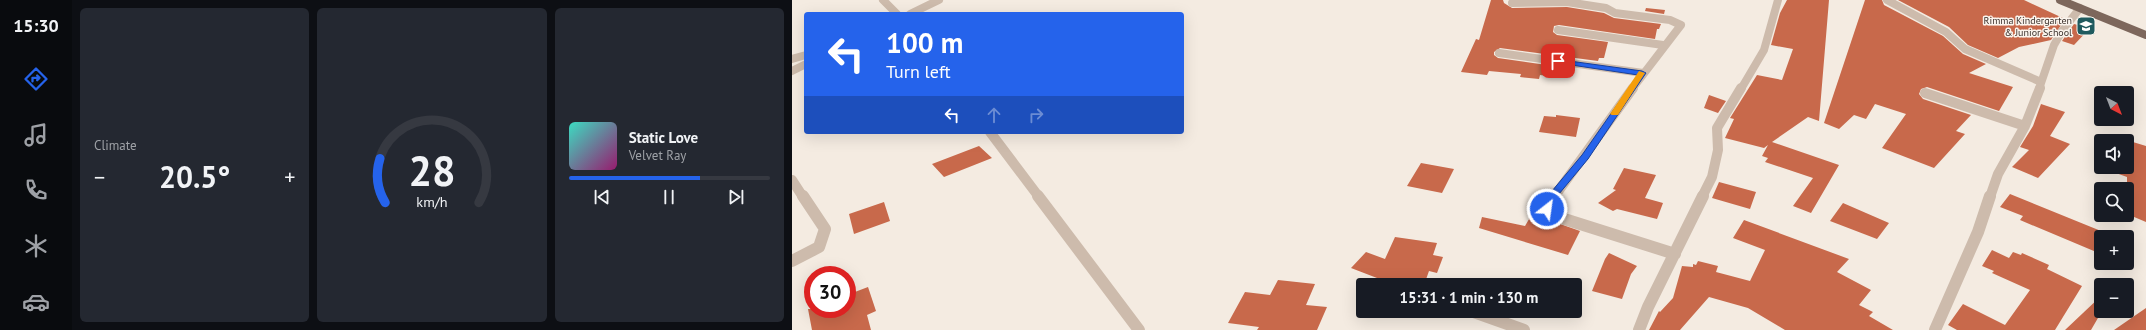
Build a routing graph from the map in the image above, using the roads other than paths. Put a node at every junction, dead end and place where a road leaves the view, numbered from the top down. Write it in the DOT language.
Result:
graph roads {
  1 [pos="883,0"];
  2 [pos="939,0"];
  3 [pos="1778,0"];
  4 [pos="1887,0"];
  5 [pos="2062,0"];
  6 [pos="1512,3"];
  7 [pos="2080,8"];
  8 [pos="895,12"];
  9 [pos="914,12"];
  10 [pos="1558,30"];
  11 [pos="2146,36"];
  12 [pos="1663,45"];
  13 [pos="1499,53"];
  14 [pos="804,56"];
  15 [pos="792,59"];
  16 [pos="804,65"];
  17 [pos="792,71"];
  18 [pos="1642,73"];
  19 [pos="2041,82"];
  20 [pos="1925,93"];
  21 [pos="2024,126"];
  22 [pos="992,134"];
  23 [pos="792,180"];
  24 [pos="1675,254"];
  25 [pos="792,261"];
  26 [pos="1491,318"];
  27 [pos="1139,330"];
  28 [pos="1524,330"];
  29 [pos="1639,330"];
  30 [pos="1935,330"];
  1 -- 8 [label="street"];
  2 -- 9 [label="street"];
  3 -- 24 [label="street"];
  4 -- 19 [label="street"];
  5 -- 7 [label="main road"];
  6 -- 12 [label="street"];
  7 -- 11 [label="main road"];
  7 -- 19 [label="street"];
  10 -- 12 [label="street"];
  12 -- 18 [label="street"];
  13 -- 18 [label="street"];
  14 -- 15 [label="street"];
  16 -- 17 [label="street"];
  18 -- 24 [label="street"];
  19 -- 21 [label="street"];
  20 -- 21 [label="street"];
  21 -- 30 [label="street"];
  22 -- 27 [label="street"];
  23 -- 25 [label="street"];
  24 -- 29 [label="street"];
  26 -- 28 [label="street"];
}
